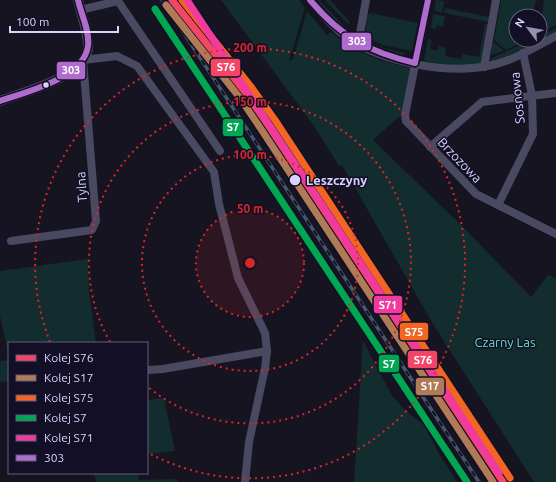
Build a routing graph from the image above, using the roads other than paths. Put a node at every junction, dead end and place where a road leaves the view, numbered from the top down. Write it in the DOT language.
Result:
graph roads {
  1 [pos="310,0"];
  2 [pos="366,0"];
  3 [pos="428,0"];
  4 [pos="496,0"];
  5 [pos="79,5"];
  6 [pos="556,36"];
  7 [pos="358,44"];
  8 [pos="523,53"];
  9 [pos="83,60"];
  10 [pos="415,63"];
  11 [pos="484,67"];
  12 [pos="556,93"];
  13 [pos="532,95"];
  14 [pos="0,101"];
  15 [pos="430,147"];
  16 [pos="220,151"];
  17 [pos="498,205"];
  18 [pos="556,234"];
  19 [pos="11,241"];
  20 [pos="267,351"];
  21 [pos="148,370"];
  22 [pos="245,482"];
  1 -- 7 [label="street"];
  2 -- 7 [label="street"];
  3 -- 10 [label="street"];
  4 -- 11 [label="street"];
  5 -- 9 [label="street"];
  5 -- 16 [label="street"];
  6 -- 8 [label="street"];
  7 -- 10 [label="street"];
  8 -- 11 [label="street"];
  8 -- 13 [label="street, Sosnowa"];
  9 -- 14 [label="street"];
  9 -- 19 [label="street, Tylna"];
  9 -- 20 [label="street"];
  10 -- 11 [label="street"];
  10 -- 15 [label="street, Brzozowa"];
  12 -- 13 [label="street"];
  13 -- 15 [label="street"];
  13 -- 17 [label="street, Sosnowa"];
  15 -- 17 [label="street, Brzozowa"];
  17 -- 18 [label="street, Brzozowa"];
  20 -- 21 [label="street"];
  20 -- 22 [label="street"];
}
